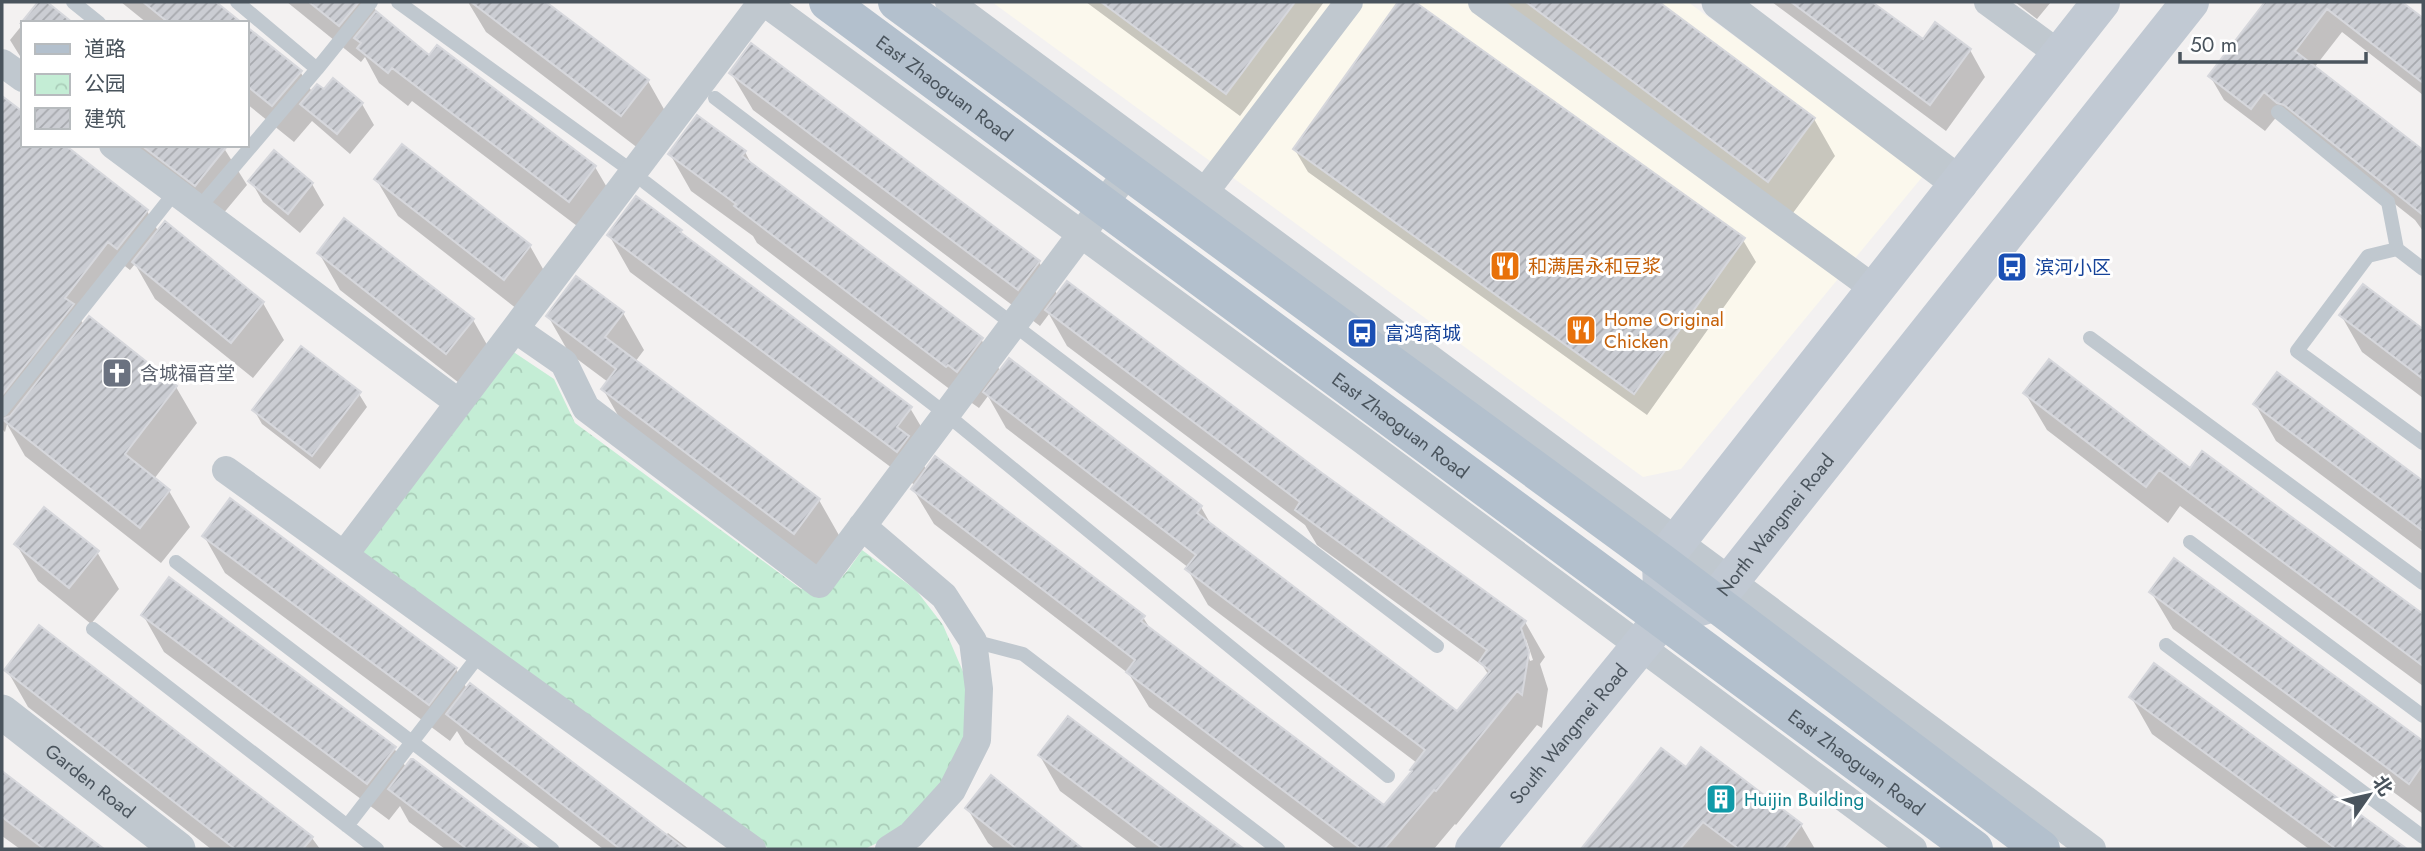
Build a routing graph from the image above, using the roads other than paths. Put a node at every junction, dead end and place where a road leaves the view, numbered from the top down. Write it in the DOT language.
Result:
graph roads {
  1 [pos="73,2"];
  2 [pos="237,2"];
  3 [pos="371,2"];
  4 [pos="398,2"];
  5 [pos="763,2"];
  6 [pos="828,2"];
  7 [pos="897,2"];
  8 [pos="949,2"];
  9 [pos="1349,2"];
  10 [pos="1482,2"];
  11 [pos="1719,2"];
  12 [pos="1988,2"];
  13 [pos="2101,2"];
  14 [pos="2190,2"];
  15 [pos="97,21"];
  16 [pos="2059,54"];
  17 [pos="2,63"];
  18 [pos="317,69"];
  19 [pos="21,77"];
  20 [pos="715,98"];
  21 [pos="2278,113"];
  22 [pos="248,146"];
  23 [pos="116,147"];
  24 [pos="247,147"];
  25 [pos="1137,159"];
  26 [pos="640,177"];
  27 [pos="1960,184"];
  28 [pos="175,192"];
  29 [pos="1197,203"];
  30 [pos="198,209"];
  31 [pos="1092,219"];
  32 [pos="2397,249"];
  33 [pos="2423,269"];
  34 [pos="1876,290"];
  35 [pos="1013,325"];
  36 [pos="515,329"];
  37 [pos="2090,338"];
  38 [pos="1418,366"];
  39 [pos="459,403"];
  40 [pos="2,410"];
  41 [pos="946,414"];
  42 [pos="1372,425"];
  43 [pos="2423,443"];
  44 [pos="226,470"];
  45 [pos="862,526"];
  46 [pos="2190,542"];
  47 [pos="1670,552"];
  48 [pos="344,555"];
  49 [pos="176,562"];
  50 [pos="2423,583"];
  51 [pos="1722,592"];
  52 [pos="93,629"];
  53 [pos="1651,632"];
  54 [pos="973,641"];
  55 [pos="2166,645"];
  56 [pos="1437,646"];
  57 [pos="480,654"];
  58 [pos="2,712"];
  59 [pos="2423,716"];
  60 [pos="412,742"];
  61 [pos="1388,776"];
  62 [pos="347,826"];
  63 [pos="2423,837"];
  64 [pos="178,849"];
  65 [pos="377,849"];
  66 [pos="552,849"];
  67 [pos="752,849"];
  68 [pos="889,849"];
  69 [pos="1278,849"];
  70 [pos="1474,849"];
  71 [pos="1913,849"];
  72 [pos="1974,849"];
  73 [pos="2041,849"];
  74 [pos="2092,849"];
  1 -- 15 [label="lane"];
  2 -- 18 [label="lane"];
  3 -- 18 [label="lane"];
  4 -- 26 [label="lane"];
  5 -- 26 [label="street"];
  5 -- 31 [label="street"];
  6 -- 31 [label="main road, East Zhaoguan Road"];
  7 -- 25 [label="main road"];
  8 -- 25 [label="street"];
  9 -- 29 [label="street"];
  10 -- 34 [label="street"];
  11 -- 27 [label="street"];
  12 -- 16 [label="street"];
  13 -- 16 [label="main road"];
  14 -- 51 [label="main road, North Wangmei Road"];
  16 -- 27 [label="main road"];
  17 -- 19 [label="street"];
  18 -- 22 [label="lane"];
  20 -- 35 [label="lane"];
  21 -- 32 [label="lane"];
  23 -- 28 [label="street"];
  24 -- 30 [label="lane"];
  25 -- 29 [label="main road"];
  25 -- 31 [label="street"];
  26 -- 36 [label="street"];
  26 -- 41 [label="lane"];
  27 -- 34 [label="main road"];
  28 -- 30 [label="street"];
  28 -- 40 [label="lane"];
  29 -- 38 [label="main road"];
  30 -- 39 [label="street"];
  31 -- 35 [label="street"];
  31 -- 42 [label="main road, East Zhaoguan Road"];
  32 -- 33 [label="lane"];
  32 -- 43 [label="lane"];
  34 -- 47 [label="main road"];
  35 -- 41 [label="street"];
  35 -- 56 [label="lane"];
  36 -- 39 [label="street"];
  36 -- 45 [label="street"];
  37 -- 50 [label="lane"];
  38 -- 42 [label="street"];
  38 -- 47 [label="main road"];
  39 -- 48 [label="street"];
  41 -- 45 [label="street"];
  41 -- 61 [label="lane"];
  42 -- 53 [label="main road, East Zhaoguan Road"];
  44 -- 48 [label="street"];
  45 -- 54 [label="street"];
  46 -- 59 [label="lane"];
  47 -- 51 [label="main road"];
  47 -- 53 [label="main road"];
  48 -- 57 [label="street"];
  49 -- 60 [label="lane"];
  51 -- 53 [label="main road, North Wangmei Road"];
  51 -- 73 [label="main road"];
  51 -- 74 [label="street"];
  52 -- 62 [label="lane"];
  53 -- 70 [label="main road, South Wangmei Road"];
  53 -- 71 [label="street"];
  53 -- 72 [label="main road, East Zhaoguan Road"];
  54 -- 68 [label="street"];
  54 -- 69 [label="lane"];
  55 -- 63 [label="lane"];
  57 -- 60 [label="lane"];
  57 -- 67 [label="street"];
  58 -- 64 [label="street, Garden Road"];
  60 -- 62 [label="lane"];
  60 -- 66 [label="lane"];
  62 -- 65 [label="lane"];
}
